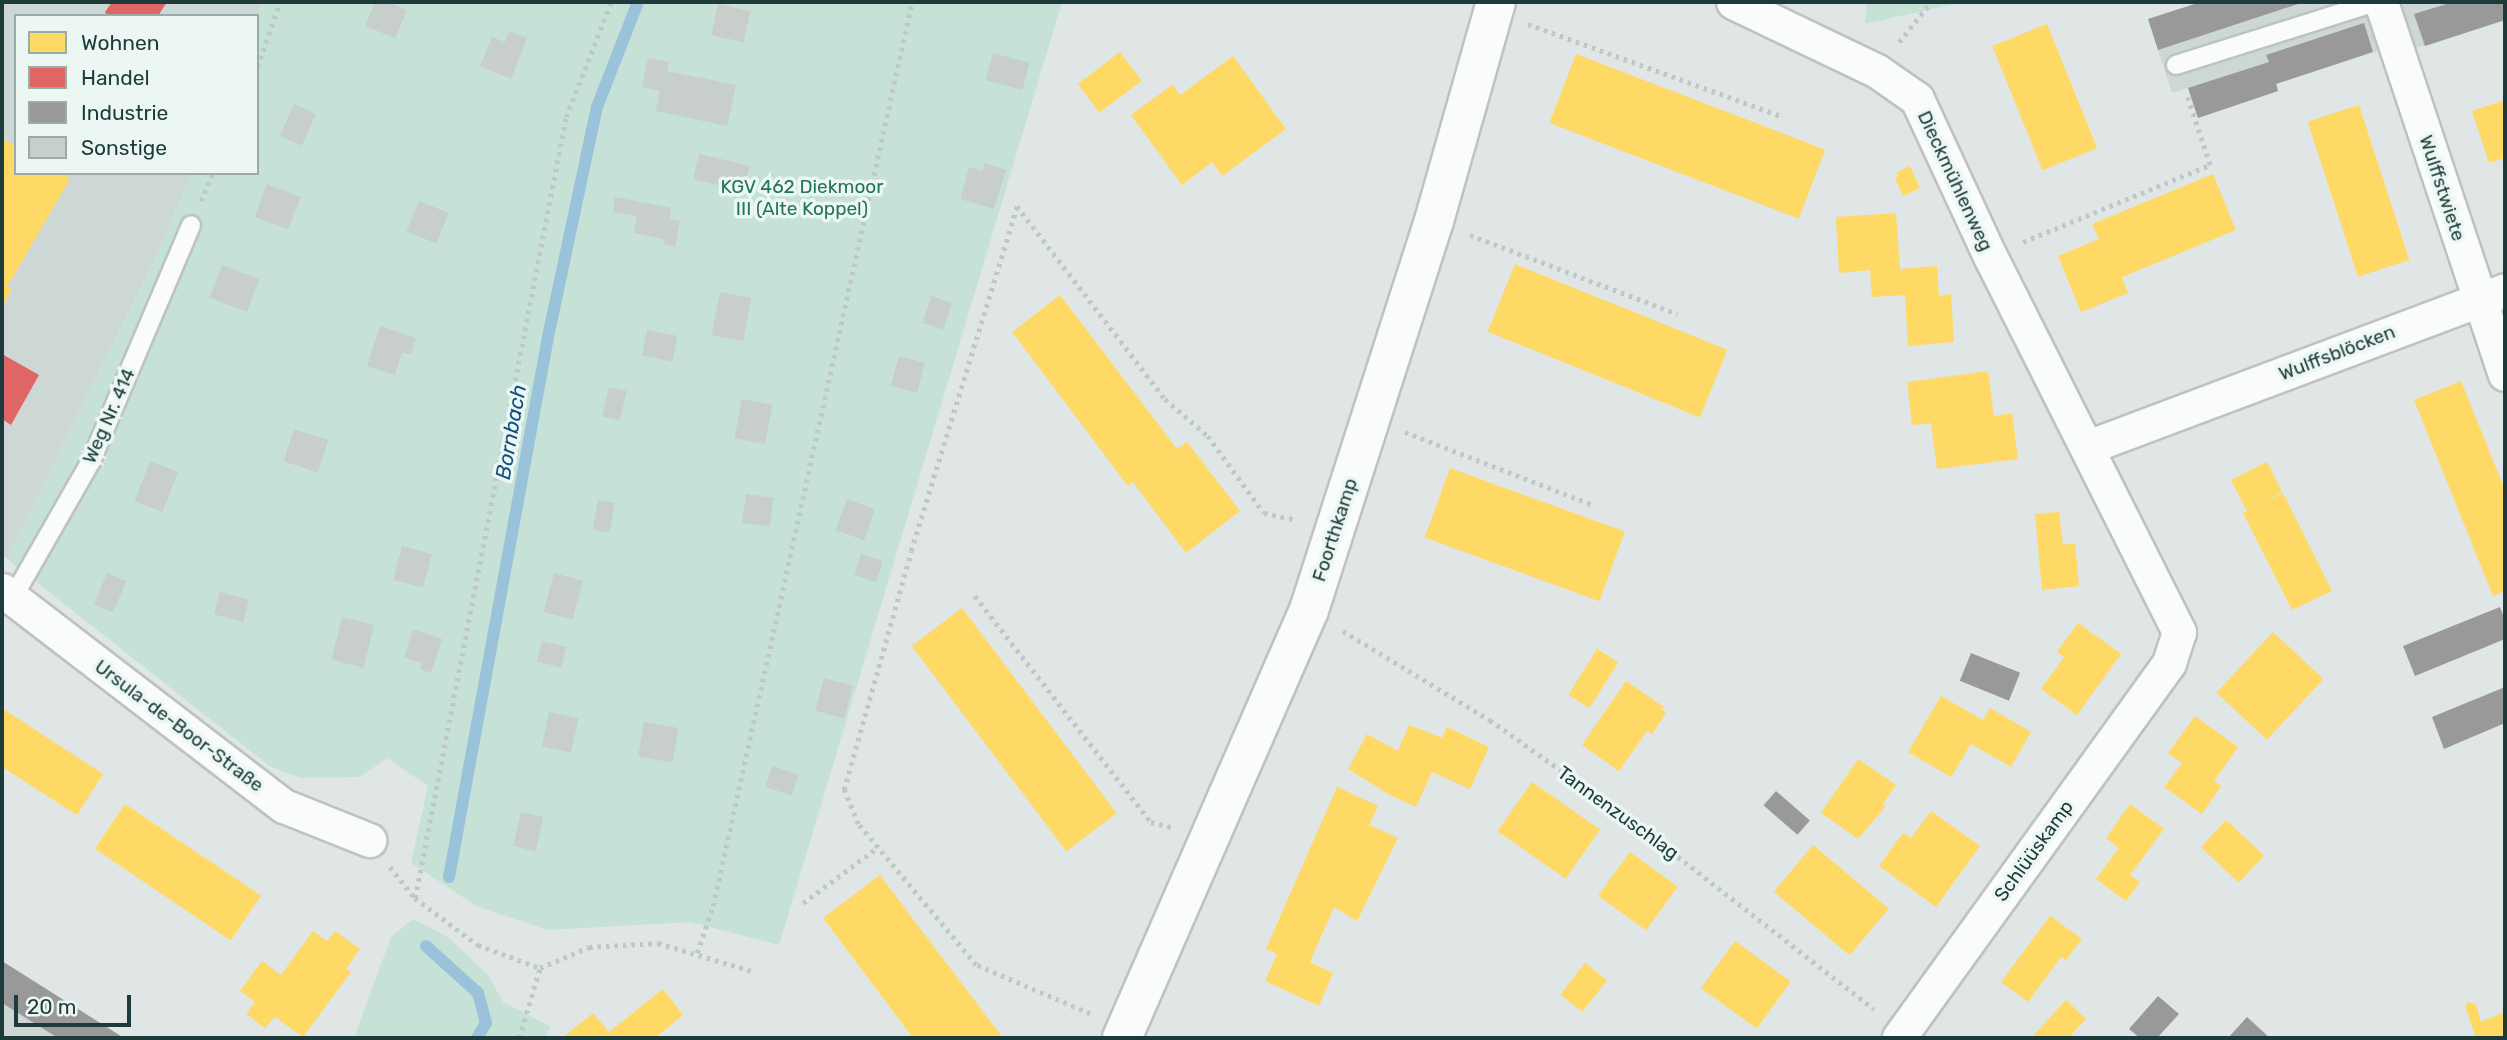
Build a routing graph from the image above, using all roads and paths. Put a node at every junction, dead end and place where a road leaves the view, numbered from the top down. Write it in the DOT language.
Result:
graph roads {
  1 [pos="281,2"];
  2 [pos="611,2"];
  3 [pos="912,2"];
  4 [pos="1733,2"];
  5 [pos="1931,2"];
  6 [pos="2379,2"];
  7 [pos="1495,7"];
  8 [pos="259,61"];
  9 [pos="2176,65"];
  10 [pos="1877,71"];
  11 [pos="1784,117"];
  12 [pos="1434,221"];
  13 [pos="191,225"];
  14 [pos="1990,256"];
  15 [pos="2492,295"];
  16 [pos="1678,314"];
  17 [pos="2505,374"];
  18 [pos="1370,419"];
  19 [pos="2088,447"];
  20 [pos="1593,505"];
  21 [pos="1335,529"];
  22 [pos="7,594"];
  23 [pos="975,596"];
  24 [pos="1309,610"];
  25 [pos="2169,663"];
  26 [pos="1211,835"];
  27 [pos="369,840"];
  28 [pos="878,847"];
  29 [pos="415,898"];
  30 [pos="803,903"];
  31 [pos="697,953"];
  32 [pos="540,968"];
  33 [pos="752,971"];
  34 [pos="1124,1034"];
  35 [pos="1905,1036"];
  36 [pos="519,1038"];
  1 -- 8 [label="path"];
  2 -- 29 [label="path"];
  3 -- 31 [label="path"];
  4 -- 10 [label="street, Dieckmühlenweg"];
  5 -- 10 [label="path"];
  6 -- 9 [label="lane"];
  6 -- 15 [label="street, Wulffstwiete"];
  7 -- 11 [label="path"];
  7 -- 12 [label="street, Foorthkamp"];
  9 -- 14 [label="path"];
  10 -- 14 [label="street, Dieckmühlenweg"];
  12 -- 16 [label="path"];
  12 -- 18 [label="street, Foorthkamp"];
  13 -- 22 [label="lane, Weg Nr. 414"];
  14 -- 19 [label="street, Dieckmühlenweg"];
  15 -- 17 [label="street, Wulffstwiete"];
  15 -- 19 [label="street, Wulffsblöcken"];
  18 -- 20 [label="path"];
  18 -- 21 [label="street, Foorthkamp"];
  19 -- 25 [label="street, Dieckmühlenweg"];
  21 -- 24 [label="street, Foorthkamp"];
  21 -- 28 [label="path"];
  22 -- 27 [label="street, Ursula-de-Boor-Straße"];
  23 -- 26 [label="path"];
  24 -- 26 [label="street, Foorthkamp"];
  24 -- 35 [label="path, Tannenzuschlag"];
  25 -- 35 [label="street, Schlüüskamp"];
  26 -- 34 [label="street, Foorthkamp"];
  27 -- 29 [label="path"];
  28 -- 30 [label="path"];
  28 -- 34 [label="path"];
  29 -- 32 [label="path"];
  31 -- 32 [label="path"];
  31 -- 33 [label="path"];
  32 -- 36 [label="path"];
}
